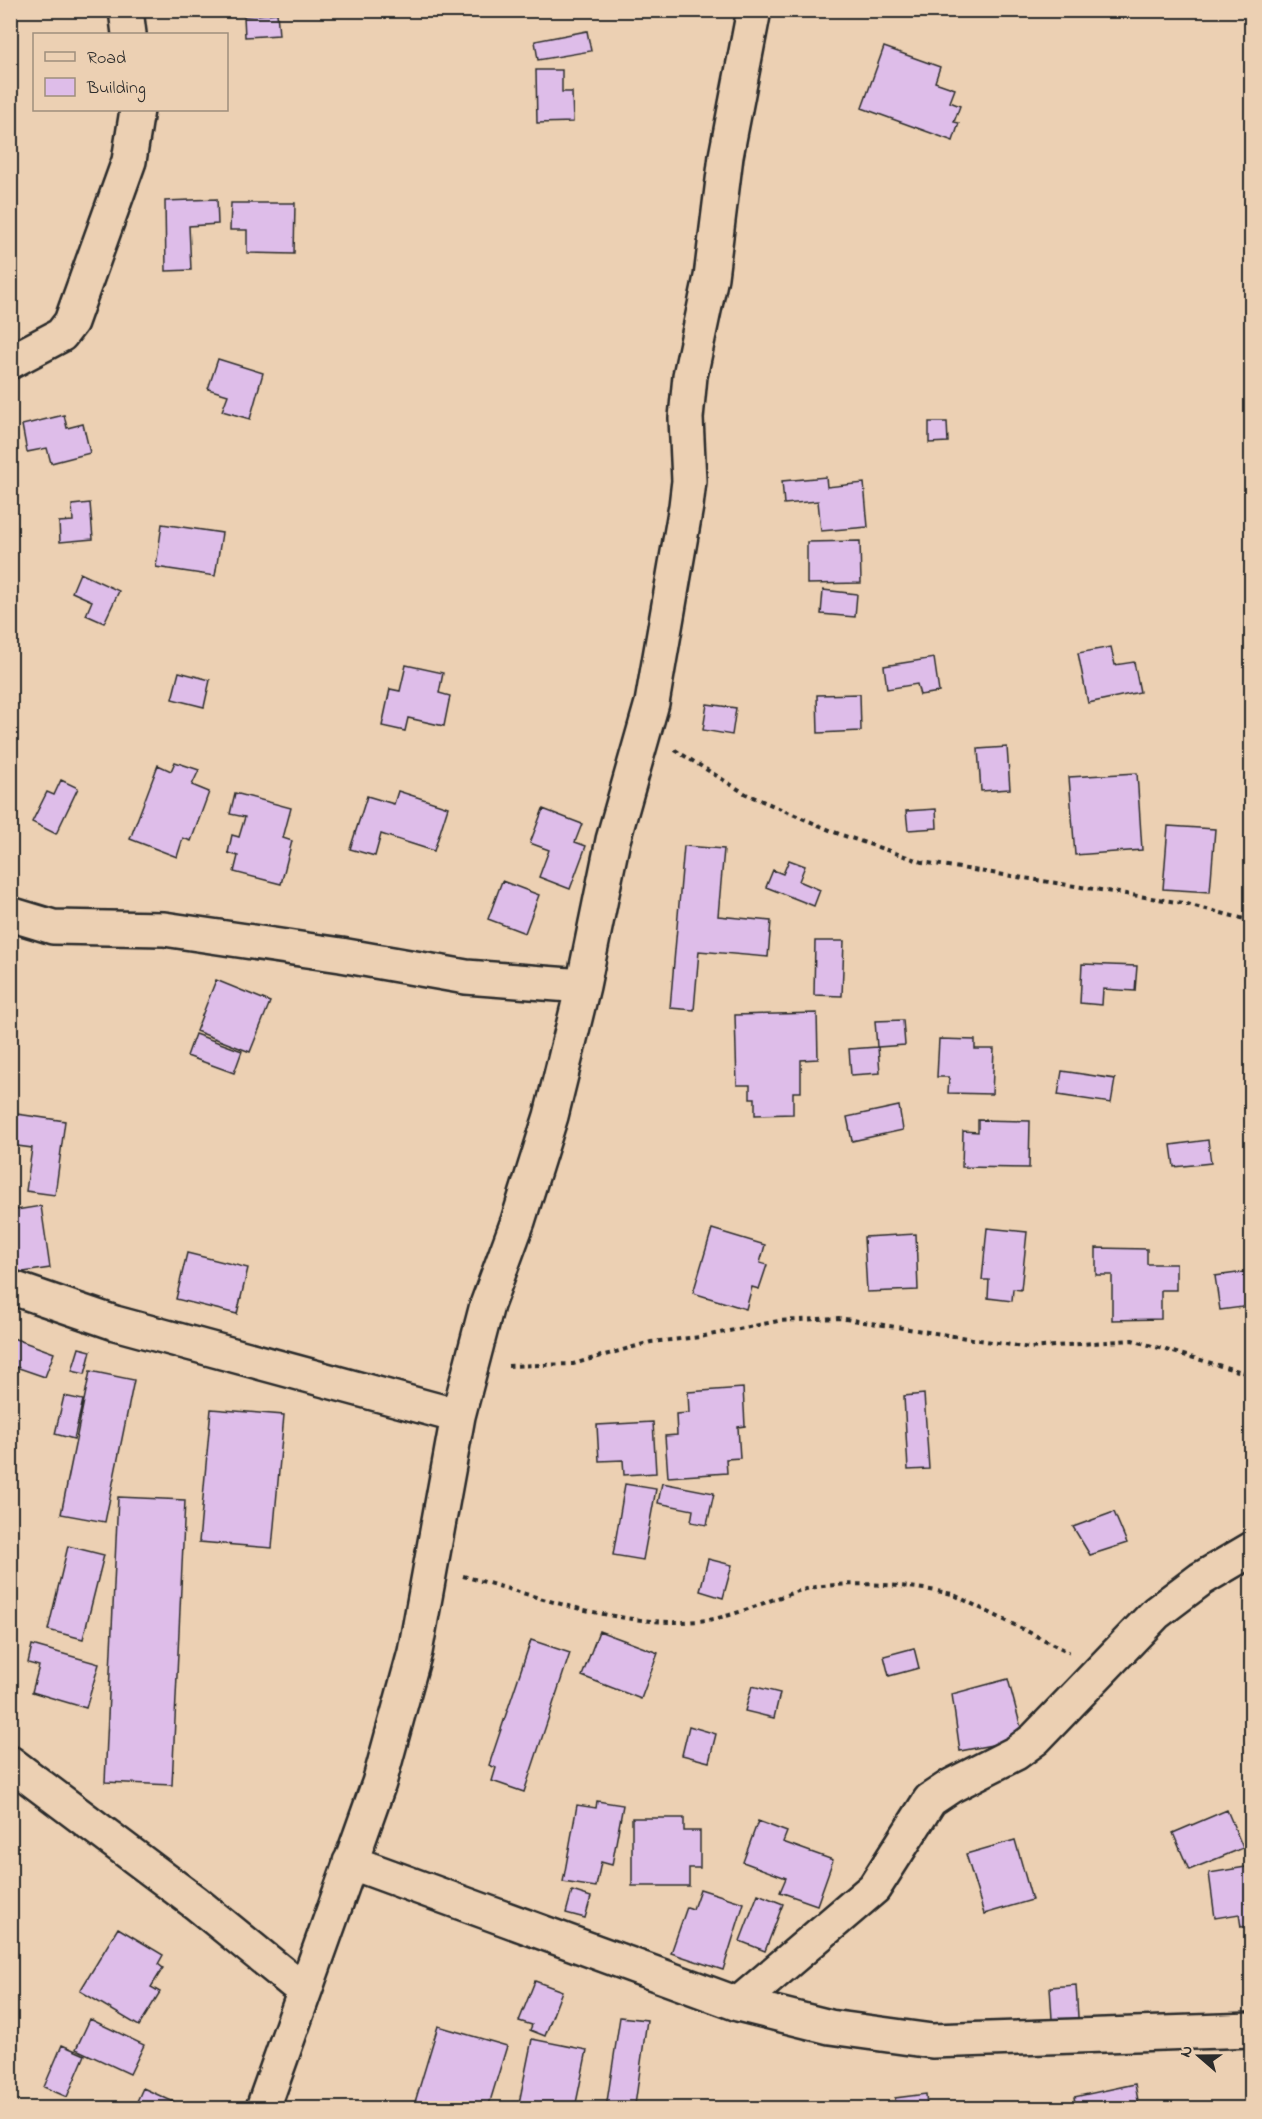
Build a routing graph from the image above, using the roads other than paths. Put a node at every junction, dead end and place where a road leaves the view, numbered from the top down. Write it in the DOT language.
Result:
graph roads {
  1 [pos="126,10"];
  2 [pos="754,10"];
  3 [pos="129,33"];
  4 [pos="137,111"];
  5 [pos="10,362"];
  6 [pos="10,914"];
  7 [pos="583,986"];
  8 [pos="10,1287"];
  9 [pos="458,1416"];
  10 [pos="1251,1549"];
  11 [pos="10,1763"];
  12 [pos="350,1862"];
  13 [pos="304,1991"];
  14 [pos="738,2004"];
  15 [pos="1251,2030"];
  16 [pos="263,2109"];
  1 -- 3 [label="street"];
  2 -- 7 [label="street"];
  4 -- 5 [label="street"];
  6 -- 7 [label="street"];
  7 -- 9 [label="street"];
  8 -- 9 [label="street"];
  9 -- 12 [label="street"];
  10 -- 14 [label="street"];
  11 -- 13 [label="street"];
  12 -- 13 [label="street"];
  12 -- 14 [label="street"];
  13 -- 16 [label="street"];
  14 -- 15 [label="street"];
}
